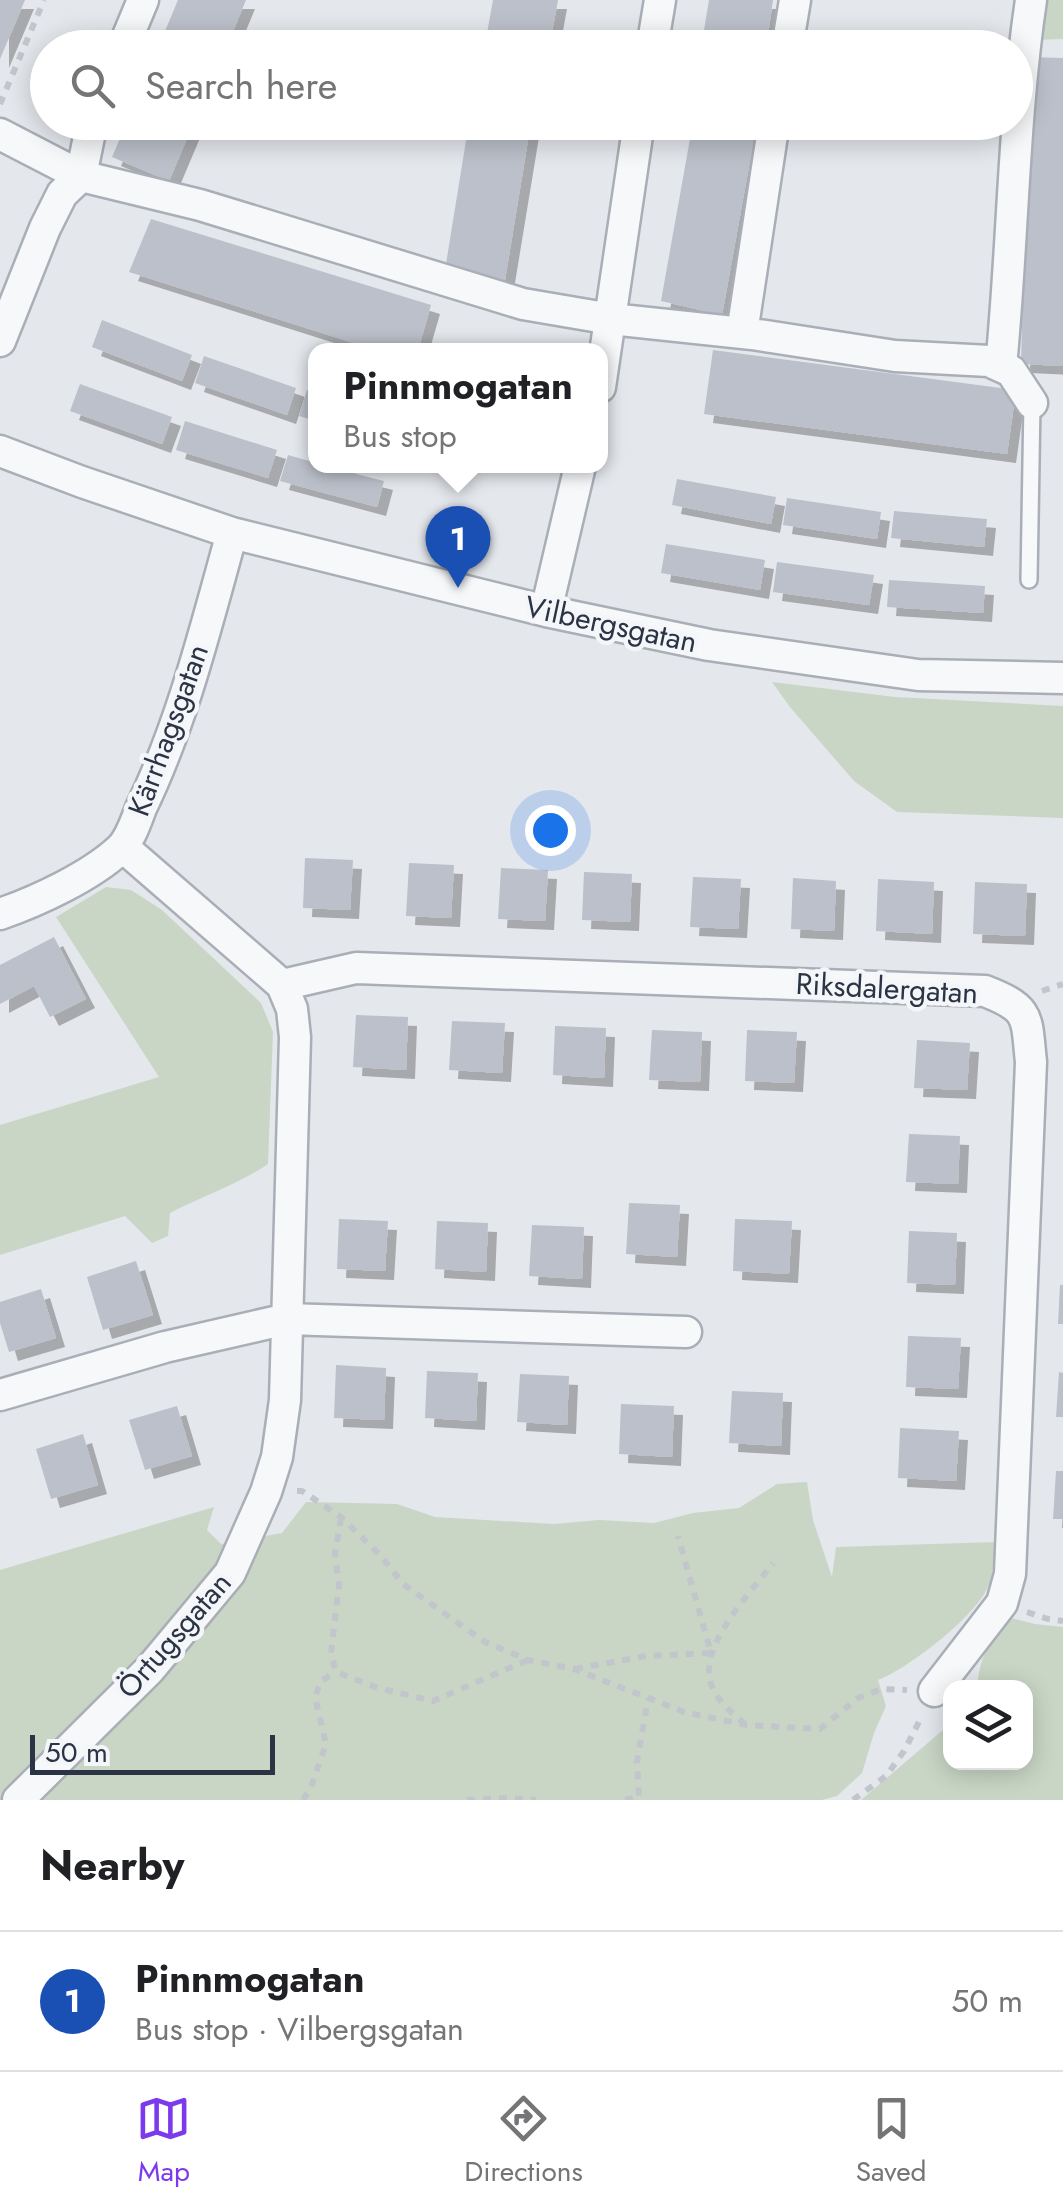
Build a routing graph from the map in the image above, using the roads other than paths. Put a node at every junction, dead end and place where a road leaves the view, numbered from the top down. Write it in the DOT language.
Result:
graph roads {
  1 [pos="144,0"];
  2 [pos="660,0"];
  3 [pos="795,0"];
  4 [pos="1032,0"];
  5 [pos="132,30"];
  6 [pos="655,30"];
  7 [pos="790,30"];
  8 [pos="1027,30"];
  9 [pos="0,134"];
  10 [pos="88,140"];
  11 [pos="636,140"];
  12 [pos="771,140"];
  13 [pos="1018,140"];
  14 [pos="81,176"];
  15 [pos="611,319"];
  16 [pos="742,333"];
  17 [pos="0,340"];
  18 [pos="607,343"];
  19 [pos="1001,366"];
  20 [pos="1032,403"];
  21 [pos="0,452"];
  22 [pos="578,473"];
  23 [pos="232,533"];
  24 [pos="1028,580"];
  25 [pos="546,611"];
  26 [pos="1063,678"];
  27 [pos="123,846"];
  28 [pos="0,914"];
  29 [pos="282,984"];
  30 [pos="286,1319"];
  31 [pos="686,1332"];
  32 [pos="0,1396"];
  33 [pos="934,1691"];
  34 [pos="18,1800"];
  1 -- 5 [label="street"];
  2 -- 6 [label="street"];
  3 -- 7 [label="street"];
  4 -- 8 [label="street"];
  9 -- 14 [label="street"];
  10 -- 14 [label="street"];
  11 -- 15 [label="street"];
  12 -- 16 [label="street"];
  13 -- 19 [label="street"];
  14 -- 15 [label="street"];
  14 -- 17 [label="street"];
  15 -- 16 [label="street"];
  15 -- 18 [label="street"];
  16 -- 19 [label="street"];
  19 -- 20 [label="street"];
  20 -- 24 [label="lane"];
  21 -- 23 [label="street, Vilbergsgatan"];
  22 -- 25 [label="street"];
  23 -- 25 [label="street, Vilbergsgatan"];
  23 -- 27 [label="street, Kärrhagsgatan"];
  25 -- 26 [label="street, Vilbergsgatan"];
  27 -- 28 [label="street, Kärrhagsgatan"];
  27 -- 29 [label="street"];
  29 -- 30 [label="street, Örtugsgatan"];
  29 -- 33 [label="street, Riksdalergatan"];
  30 -- 31 [label="street"];
  30 -- 32 [label="street"];
  30 -- 34 [label="street, Örtugsgatan"];
}
